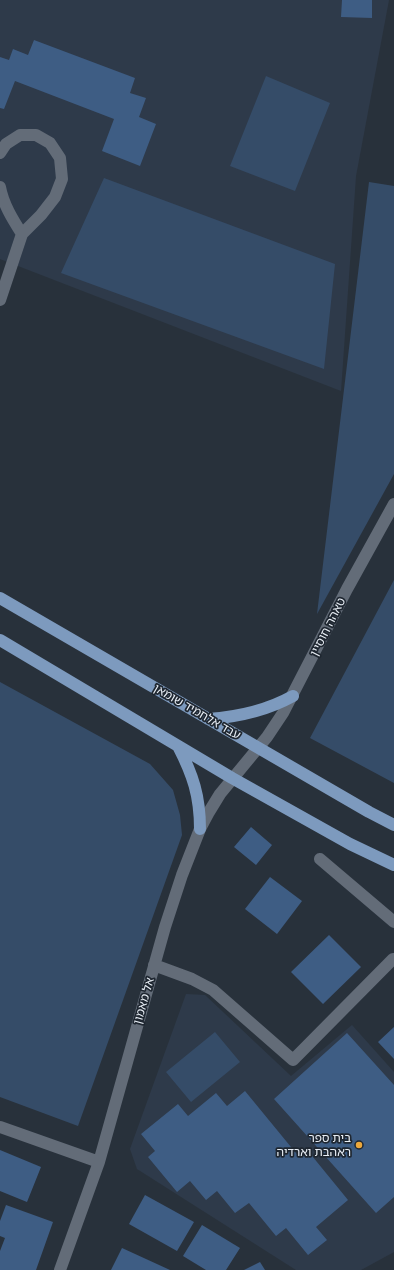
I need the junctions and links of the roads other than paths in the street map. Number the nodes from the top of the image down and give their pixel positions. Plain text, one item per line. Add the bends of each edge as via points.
1 (0, 153) edge
2 (0, 187) edge
3 (22, 234) junction
4 (0, 300) edge
5 (394, 504) edge
6 (0, 598) edge
7 (0, 640) edge
8 (293, 696) junction
9 (208, 719) junction
10 (177, 745) junction
11 (259, 748) junction
12 (232, 778) junction
13 (394, 824) edge
14 (200, 829) junction
15 (320, 859) dead end
16 (394, 865) edge
17 (394, 922) edge
18 (393, 959) dead end
19 (154, 965) junction
20 (0, 1127) edge
21 (99, 1162) junction
22 (60, 1270) edge

1 - 3 street via 6,144 20,135 36,135 50,143 60,158 62,179 55,197
2 - 3 street via 11,216
3 - 4 street
5 - 8 street, טאהה חוסיין
6 - 9 main road, עבד אלחמיד שומאן
7 - 10 main road
8 - 9 main road via 256,711
8 - 11 street, טאהה חוסיין
9 - 11 main road, עבד אלחמיד שומאן
10 - 12 main road
10 - 14 main road via 196,789
11 - 12 street, אל מאמון
11 - 13 main road, עבד אלחמיד שומאן
12 - 14 street, אל מאמון via 208,812
12 - 16 main road via 350,844
14 - 19 street, אל מאמון via 177,890
15 - 17 street
18 - 19 street via 292,1060 213,990
19 - 21 street, אל מאמון
20 - 21 street
21 - 22 street, אל מאמון

